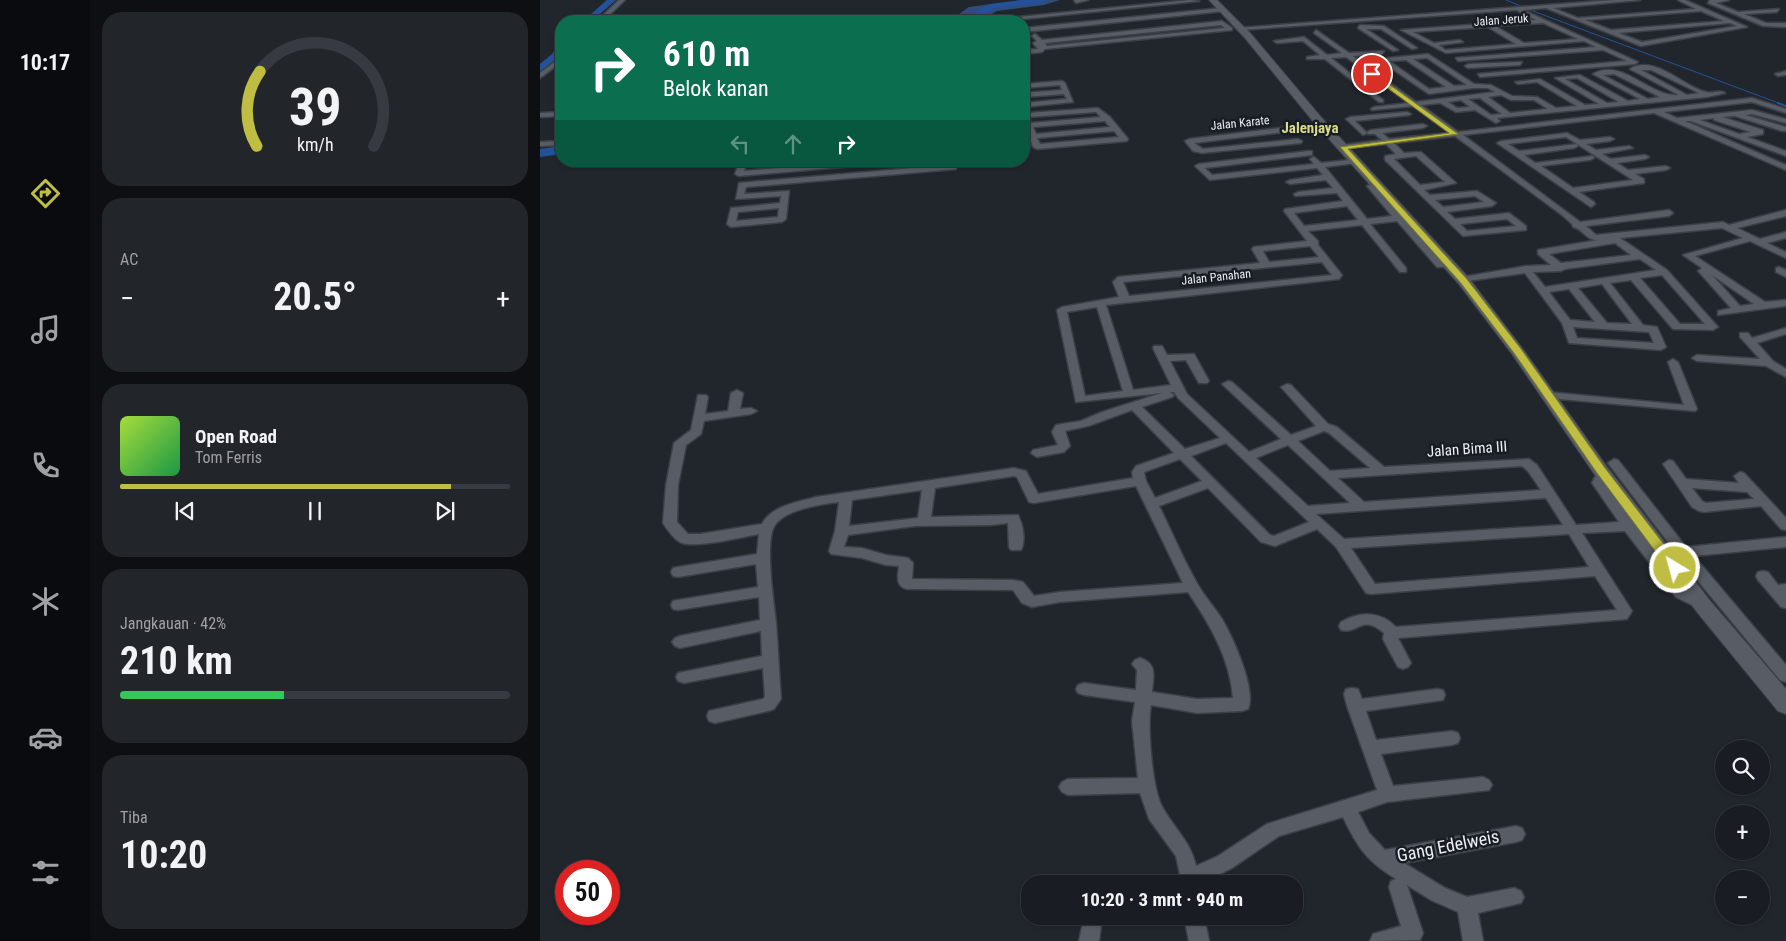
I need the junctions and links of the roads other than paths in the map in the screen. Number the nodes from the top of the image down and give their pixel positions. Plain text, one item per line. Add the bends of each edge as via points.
1 (622, 0) edge
2 (1086, 0) edge
3 (1146, 0) edge
4 (1195, 0) edge
5 (1537, 0) edge
6 (1637, 0) edge
7 (1681, 0) edge
8 (1726, 0) edge
9 (1076, 1) edge
10 (1099, 4) junction
11 (1688, 4) junction
12 (1546, 7) junction
13 (1216, 8) edge
14 (1520, 8) junction
15 (1095, 10) junction
16 (1703, 10) junction
17 (1777, 10) dead end
18 (1017, 12) dead end
19 (1109, 12) junction
20 (1562, 14) junction
21 (1737, 14) junction
22 (604, 15) edge
23 (1530, 15) junction
24 (1030, 16) edge
25 (1100, 16) junction
26 (1718, 16) junction
27 (1778, 18) dead end
28 (1385, 19) junction
29 (1464, 19) junction
30 (1576, 19) junction
31 (1752, 20) junction
32 (1116, 21) junction
33 (1545, 21) junction
34 (1731, 21) junction
35 (1030, 22) edge
36 (1180, 22) dead end
37 (1786, 24) edge
38 (1489, 25) junction
39 (1592, 25) junction
40 (1135, 26) junction
41 (1475, 26) junction
42 (1123, 27) junction
43 (1557, 27) junction
44 (1110, 28) junction
45 (1437, 28) junction
46 (1030, 29) edge
47 (1500, 31) junction
48 (1142, 32) junction
49 (1608, 32) junction
50 (1248, 33) junction
51 (1274, 33) dead end
52 (1116, 34) junction
53 (1573, 34) junction
54 (1446, 35) junction
55 (1030, 37) edge
56 (1149, 38) junction
57 (1512, 38) junction
58 (1586, 39) junction
59 (1123, 40) junction
60 (1493, 40) dead end
61 (1277, 41) dead end
62 (1456, 42) junction
63 (1465, 42) dead end
64 (1038, 43) junction
65 (1030, 44) edge
66 (1435, 44) junction
67 (1523, 45) junction
68 (1606, 48) junction
69 (1395, 50) junction
70 (1030, 51) edge
71 (1446, 51) junction
72 (1535, 53) junction
73 (1621, 54) junction
74 (1347, 55) junction
75 (1603, 56) dead end
76 (1326, 57) junction
77 (1309, 58) dead end
78 (1407, 58) junction
79 (1458, 59) junction
80 (1383, 60) junction
81 (1371, 61) dead end
82 (1333, 62) junction
83 (1531, 62) dead end
84 (1317, 64) dead end
85 (553, 66) edge
86 (1468, 66) junction
87 (1561, 68) junction
88 (1334, 70) dead end
89 (1342, 74) junction
90 (540, 76) edge
91 (1660, 83) junction
92 (1418, 84) junction
93 (1641, 85) junction
94 (1030, 86) edge
95 (1474, 86) junction
96 (1621, 87) junction
97 (1390, 88) junction
98 (1452, 88) junction
99 (1601, 89) junction
100 (1368, 90) junction
101 (1518, 90) dead end
102 (1581, 91) junction
103 (1066, 92) junction
104 (1354, 93) dead end
105 (1501, 93) junction
106 (1561, 93) junction
107 (1722, 93) dead end
108 (1030, 95) edge
109 (1481, 95) junction
110 (1708, 95) junction
111 (1531, 97) junction
112 (1687, 97) junction
113 (1462, 98) junction
114 (1513, 99) junction
115 (1668, 99) junction
116 (1440, 100) junction
117 (1381, 101) dead end
118 (1648, 101) junction
119 (1638, 102) junction
120 (1627, 103) junction
121 (1030, 104) edge
122 (1412, 105) junction
123 (1606, 105) junction
124 (1477, 108) junction
125 (1585, 108) junction
126 (1374, 109) dead end
127 (1565, 110) junction
128 (1557, 111) junction
129 (1655, 111) junction
130 (1786, 111) edge
131 (1533, 112) junction
132 (555, 114) edge
133 (1509, 114) junction
134 (1733, 114) junction
135 (540, 115) edge
136 (1030, 115) edge
137 (1711, 116) junction
138 (1376, 117) junction
139 (1490, 117) junction
140 (1107, 119) junction
141 (1690, 119) junction
142 (1313, 120) dead end
143 (1676, 120) junction
144 (1786, 121) edge
145 (1030, 126) edge
146 (1506, 128) junction
147 (1116, 129) junction
148 (1786, 129) edge
149 (1394, 130) junction
150 (1030, 132) edge
151 (1370, 132) junction
152 (1594, 132) dead end
153 (1252, 133) junction
154 (1355, 134) dead end
155 (1455, 134) junction
156 (1567, 135) junction
157 (1033, 136) junction
158 (1741, 136) junction
159 (1030, 137) edge
160 (1610, 139) dead end
161 (1298, 141) junction
162 (555, 143) edge
163 (1388, 143) junction
164 (540, 144) edge
165 (1264, 144) junction
166 (1577, 144) junction
167 (1629, 148) dead end
168 (1596, 152) junction
169 (1309, 153) junction
170 (1517, 154) junction
171 (1786, 154) edge
172 (1402, 155) junction
173 (1349, 156) junction
174 (1645, 157) dead end
175 (1590, 158) dead end
176 (1612, 161) junction
177 (1318, 164) junction
178 (1534, 166) junction
179 (742, 167) edge
180 (786, 167) edge
181 (799, 167) edge
182 (953, 167) edge
183 (1666, 168) dead end
184 (1786, 168) edge
185 (1650, 170) junction
186 (1542, 172) junction
187 (1629, 172) junction
188 (1512, 175) junction
189 (1329, 178) junction
190 (1666, 178) dead end
191 (796, 180) junction
192 (1290, 182) dead end
193 (1422, 187) junction
194 (1338, 190) junction
195 (1571, 191) junction
196 (1298, 194) dead end
197 (1429, 198) junction
198 (1348, 203) junction
199 (1591, 204) dead end
200 (784, 205) junction
201 (1441, 210) junction
202 (1669, 213) dead end
203 (1786, 213) edge
204 (1402, 217) junction
205 (1618, 219) junction
206 (1362, 222) junction
207 (1453, 222) junction
208 (1576, 224) junction
209 (1731, 227) junction
210 (1302, 229) junction
211 (1786, 235) edge
212 (1648, 239) junction
213 (1757, 240) junction
214 (1315, 244) junction
215 (1786, 255) edge
216 (1638, 256) junction
217 (1326, 259) junction
218 (1697, 263) junction
219 (1266, 265) junction
220 (1440, 265) dead end
221 (1561, 268) junction
222 (1526, 269) junction
223 (1403, 270) dead end
224 (1664, 272) junction
225 (1634, 277) junction
226 (1463, 280) junction
227 (1604, 282) junction
228 (1572, 286) junction
229 (1544, 290) junction
230 (1125, 299) junction
231 (1786, 303) edge
232 (1101, 305) junction
233 (1763, 305) junction
234 (1738, 310) junction
235 (1722, 313) dead end
236 (1567, 323) junction
237 (1604, 326) junction
238 (1641, 329) junction
239 (1786, 331) edge
240 (1697, 358) dead end
241 (1673, 362) dead end
242 (1786, 363) edge
243 (1771, 365) junction
244 (1786, 374) edge
245 (1203, 381) dead end
246 (1228, 384) dead end
247 (1287, 387) dead end
248 (1177, 390) junction
249 (737, 393) dead end
250 (1548, 396) junction
251 (702, 397) dead end
252 (1131, 400) junction
253 (752, 411) dead end
254 (733, 413) junction
255 (699, 418) junction
256 (1324, 427) junction
257 (1227, 439) junction
258 (1288, 440) junction
259 (1037, 453) dead end
260 (1183, 454) junction
261 (1246, 457) junction
262 (1669, 464) dead end
263 (1381, 471) junction
264 (1604, 474) junction
265 (1327, 475) junction
266 (1740, 476) dead end
267 (1140, 481) junction
268 (1212, 482) junction
269 (1682, 483) junction
270 (929, 485) junction
271 (1751, 488) junction
272 (1548, 494) junction
273 (846, 497) junction
274 (1763, 502) junction
275 (1151, 504) junction
276 (1361, 506) junction
277 (1304, 510) junction
278 (924, 522) junction
279 (1318, 523) junction
280 (1636, 526) junction
281 (1786, 526) edge
282 (767, 528) junction
283 (842, 531) junction
284 (1573, 531) junction
285 (1786, 542) edge
286 (1341, 544) junction
287 (1016, 547) dead end
288 (1684, 553) junction
289 (1665, 555) junction
290 (763, 558) junction
291 (1598, 571) junction
292 (678, 572) dead end
293 (1763, 576) dead end
294 (1192, 587) junction
295 (1780, 589) edge
296 (766, 591) junction
297 (1786, 603) edge
298 (678, 605) dead end
299 (1704, 607) junction
300 (769, 624) junction
301 (1346, 626) dead end
302 (1392, 633) junction
303 (680, 642) dead end
304 (770, 661) junction
305 (1403, 663) dead end
306 (1140, 664) dead end
307 (1786, 676) edge
308 (684, 677) dead end
309 (1084, 689) dead end
310 (1437, 695) dead end
311 (1144, 698) junction
312 (1786, 705) edge
313 (715, 716) dead end
314 (1452, 738) dead end
315 (1369, 748) junction
316 (1147, 785) junction
317 (1483, 785) dead end
318 (1068, 787) dead end
319 (1387, 794) junction
320 (1347, 808) junction
321 (1516, 834) dead end
322 (1381, 859) junction
323 (1190, 875) edge
324 (1202, 875) edge
325 (1398, 888) dead end
326 (1514, 898) dead end
327 (1467, 906) junction
328 (1196, 925) edge
329 (1391, 940) edge
330 (1199, 941) edge
331 (1474, 941) edge

1 - 22 street
2 - 9 street
3 - 10 street
4 - 19 street
4 - 19 street via 1203,6 1120,14
5 - 12 street via 1530,0
6 - 12 street
7 - 11 street
8 - 21 street via 1710,2
10 - 18 street
10 - 19 street
11 - 16 street
11 - 20 street
12 - 14 street
12 - 20 street
13 - 32 street
13 - 50 main road
14 - 23 street
14 - 28 street
15 - 19 street
15 - 24 street
15 - 25 street
16 - 26 street
16 - 30 street
17 - 21 street
19 - 25 street
19 - 32 street
20 - 30 street
21 - 31 street
23 - 29 street
23 - 33 street
25 - 35 street
26 - 34 street
26 - 39 street
27 - 31 street
28 - 29 street via 1394,24
28 - 50 street
29 - 41 street
30 - 39 street
31 - 37 street via 1767,26
32 - 42 street
32 - 46 street
33 - 38 street
33 - 43 street
34 - 49 street
34 - 49 street via 1744,28 1643,44
36 - 40 street
38 - 41 street
38 - 47 street
39 - 49 street
40 - 42 street
40 - 48 street
41 - 45 street
42 - 44 street
43 - 47 street, Jalan Jeruk
43 - 53 street
44 - 52 street
44 - 64 street via 1035,36
45 - 54 street
45 - 66 street via 1403,29 1420,40
47 - 54 street, Jalan Jeruk
47 - 57 street
48 - 52 street
48 - 56 street
48 - 56 street via 1222,24 1230,29
50 - 173 main road
51 - 74 street via 1319,31
52 - 59 street
52 - 64 street
53 - 57 street
53 - 58 street
54 - 62 street
55 - 64 street
56 - 59 street
57 - 60 street
57 - 67 street
58 - 67 street
58 - 68 street
59 - 64 street via 1046,48
61 - 76 street via 1304,39
62 - 63 street
62 - 66 street
64 - 65 street
64 - 70 street via 1042,50
66 - 71 street
67 - 71 street
68 - 72 street
68 - 73 street
69 - 69 street via 1356,28 1382,27 1414,48
69 - 74 street
71 - 79 street
72 - 79 street
72 - 87 street
73 - 75 street
73 - 87 street via 1636,62
74 - 76 street
74 - 97 street
76 - 77 street
76 - 82 street
78 - 80 street
78 - 95 street via 1429,57
78 - 98 street
79 - 86 street
80 - 81 street
80 - 92 street
82 - 84 street
82 - 89 street
83 - 86 street
85 - 90 street
86 - 87 street via 1483,76
88 - 89 street
89 - 100 street via 1351,76
91 - 93 street
91 - 110 street via 1633,69 1652,68
91 - 112 street
92 - 97 street
92 - 98 street via 1430,92
93 - 96 street via 1615,72 1596,74
93 - 115 street
94 - 103 street via 1062,83
95 - 98 street
95 - 105 street via 1489,86
96 - 99 street
96 - 118 street
97 - 100 street
97 - 122 street
99 - 102 street via 1578,76 1558,78
99 - 120 street
100 - 104 street
100 - 117 street
101 - 111 street
102 - 106 street
102 - 123 street
103 - 108 street
103 - 121 street via 1071,101
105 - 109 street
105 - 114 street
106 - 125 street
106 - 127 street via 1538,80 1518,82
107 - 110 street
109 - 113 street
109 - 133 street
110 - 112 street
111 - 114 street
111 - 128 street
112 - 115 street
113 - 116 street
113 - 124 street
114 - 131 street
115 - 118 street
116 - 122 street
116 - 124 street via 1456,110
118 - 119 street
119 - 120 street
119 - 129 street
120 - 123 street
122 - 126 street
122 - 155 street
123 - 125 street
124 - 139 street
125 - 127 street
127 - 128 street
128 - 131 street
129 - 130 street via 1752,100
129 - 143 street
129 - 146 street
131 - 133 street
132 - 135 street
133 - 139 street
134 - 137 street
134 - 144 street via 1756,112
134 - 148 street
136 - 140 street via 1098,110
137 - 141 street
137 - 158 street via 1760,132
138 - 149 street
138 - 149 street via 1403,115 1419,127
138 - 151 street via 1356,119
139 - 146 street
140 - 145 street
140 - 147 street
141 - 143 street
141 - 158 street
142 - 173 street
143 - 184 street
146 - 155 street
147 - 157 street
147 - 157 street via 1124,139 1037,147
149 - 151 street
150 - 157 street
151 - 154 street
151 - 163 street
152 - 156 street
153 - 161 street, Jalan Karate via 1287,125
153 - 165 street
153 - 165 street, Jalan Karate via 1190,142 1199,150
155 - 163 street
155 - 188 street
156 - 166 street
156 - 170 street via 1502,142
157 - 159 street
158 - 171 street
160 - 166 street
161 - 165 street
161 - 169 street
162 - 164 street
163 - 172 street
163 - 173 street
166 - 168 street
166 - 170 street
167 - 168 street
168 - 176 street
169 - 177 street
169 - 177 street via 1199,166 1210,178
170 - 178 street
172 - 193 street via 1388,159
172 - 193 street via 1418,154 1452,183
173 - 177 street
173 - 204 main road
174 - 176 street
175 - 178 street
176 - 187 street
177 - 189 street
178 - 186 street
179 - 180 street via 740,174
181 - 191 street
182 - 191 street
183 - 185 street
185 - 187 street
185 - 190 street
186 - 188 street
186 - 195 street
187 - 195 street via 1640,182
188 - 208 street
189 - 192 street
189 - 194 street
191 - 200 street via 742,185 739,197 786,193
193 - 197 street
194 - 196 street
194 - 198 street
195 - 199 street
197 - 201 street
197 - 201 street via 1477,193 1492,203
198 - 206 street
198 - 210 street via 1288,211
200 - 200 street via 782,219 731,224 734,210
201 - 207 street
202 - 205 street
203 - 209 street
204 - 206 street
204 - 220 street
204 - 226 main road
205 - 208 street
205 - 212 street
206 - 210 street
206 - 223 street
207 - 207 street via 1469,234 1523,228 1508,216
208 - 212 street via 1597,239
209 - 212 street via 1719,224
209 - 213 street
210 - 214 street
211 - 213 street
213 - 215 street
213 - 218 street via 1688,254
214 - 217 street
214 - 219 street via 1258,249
216 - 221 street
216 - 221 street via 1617,240 1541,252
216 - 224 street via 1653,262
217 - 219 street
217 - 230 street, Jalan Panahan via 1337,275 1334,277
218 - 233 street
218 - 234 street
219 - 230 street via 1121,279 1118,282
221 - 222 street
222 - 226 street
222 - 229 street
224 - 225 street
224 - 225 street via 1713,327 1677,327
225 - 227 street
226 - 250 main road
227 - 228 street
227 - 238 street
228 - 229 street
228 - 237 street
229 - 236 street
230 - 232 street, Jalan Panahan
231 - 233 street
232 - 252 street
232 - 252 street, Jalan Panahan via 1062,311 1080,400
233 - 234 street
234 - 235 street
236 - 237 street
236 - 238 street via 1573,341 1661,347 1653,330
237 - 238 street
239 - 243 street via 1747,339
240 - 243 street
241 - 250 street via 1691,409
242 - 243 street
243 - 244 street
245 - 248 street via 1190,356 1160,354
246 - 258 street
247 - 256 street
248 - 252 street
248 - 257 street
249 - 254 street
250 - 264 main road
251 - 255 street
252 - 259 street via 1084,424 1060,428 1058,432 1064,446
252 - 260 street
253 - 254 street
254 - 255 street
255 - 282 street via 696,434 680,442 672,485 670,523 684,539
256 - 258 street
256 - 263 street via 1333,430
257 - 260 street
257 - 261 street
258 - 261 street
258 - 265 street
260 - 267 street via 1140,469
260 - 268 street
261 - 277 street
262 - 269 street
263 - 265 street, Jalan Bima III
263 - 272 street, Jalan Bima III via 1520,462 1533,468
264 - 280 main road
264 - 288 street via 1618,468
265 - 276 street
266 - 271 street
267 - 270 street via 1037,499 1033,498 1022,474 1017,472
267 - 275 street
268 - 275 street
268 - 279 street via 1270,540
269 - 271 street
269 - 274 street via 1697,504 1704,508
270 - 273 street
270 - 278 street
271 - 274 street
272 - 276 street
272 - 284 street, Jalan Bima III
273 - 282 street via 798,506 771,520
273 - 283 street
274 - 281 street
275 - 294 street
276 - 277 street
277 - 279 street
278 - 283 street
278 - 287 street via 991,522 1013,518
279 - 286 street
280 - 284 street
280 - 289 main road
280 - 299 street via 1681,593
282 - 290 street
283 - 294 street via 837,553 862,553 904,561 907,584 1013,584 1032,602
284 - 286 street
284 - 291 street, Jalan Bima III
285 - 288 street
286 - 291 street via 1370,588 1376,590
288 - 289 street
288 - 307 street
289 - 299 main road
290 - 292 street
290 - 296 street
291 - 302 street, Jalan Bima III via 1625,614
293 - 295 street
294 - 311 street via 1217,624 1234,662 1242,704 1197,706
295 - 297 street
296 - 298 street
296 - 300 street
299 - 312 main road
300 - 303 street
300 - 304 street
301 - 302 street via 1363,619 1376,619
302 - 305 street via 1391,639
304 - 308 street
304 - 313 street via 772,702
306 - 311 street via 1145,667
309 - 311 street
310 - 315 street via 1353,700
311 - 316 street via 1140,721
314 - 315 street
315 - 319 street
316 - 318 street
316 - 323 street via 1155,813 1184,853
317 - 319 street
319 - 320 street
320 - 322 street via 1363,839
320 - 324 street via 1273,830
321 - 322 street, Gang Edelweis
322 - 327 street via 1438,894
325 - 329 street via 1413,933
326 - 327 street
327 - 331 street
328 - 330 street

